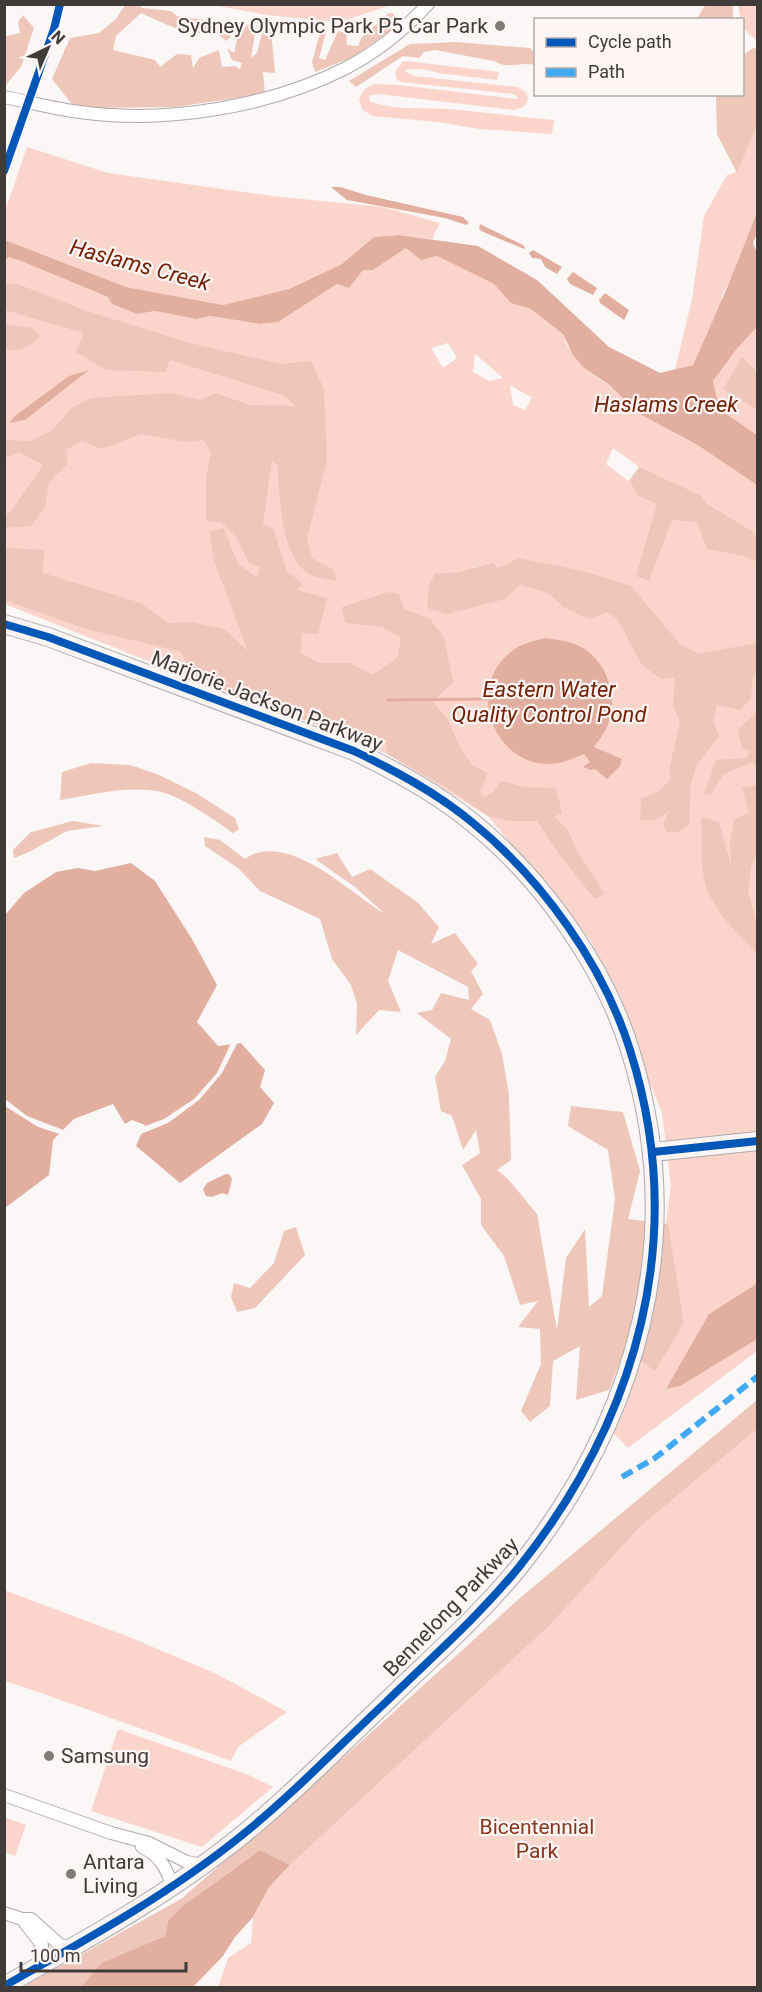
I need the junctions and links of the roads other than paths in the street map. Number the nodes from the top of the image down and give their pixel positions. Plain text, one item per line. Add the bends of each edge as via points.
1 (428, 4) edge
2 (4, 97) edge
3 (4, 619) edge
4 (4, 624) edge
5 (48, 637) junction
6 (758, 1141) edge
7 (653, 1152) junction
8 (4, 1795) edge
9 (131, 1839) junction
10 (202, 1865) junction
11 (172, 1886) junction
12 (4, 1913) edge
13 (22, 1919) junction
14 (70, 1949) junction
15 (45, 1963) junction
16 (4, 1986) edge

1 - 2 street via 398,34 346,68 297,89 217,109 101,114
3 - 5 street, Marjorie Jackson Parkway
4 - 5 street, Marjorie Jackson Parkway
5 - 7 street, Marjorie Jackson Parkway via 354,751 429,790 474,823 545,896 578,941 601,983 631,1051
6 - 7 street
7 - 10 street, Bennelong Parkway via 654,1254 639,1336 612,1412 571,1493 519,1566 459,1631 296,1789
8 - 9 street
9 - 10 street
9 - 11 street via 158,1857
10 - 11 street, Bennelong Parkway
11 - 14 street, Bennelong Parkway
12 - 13 street
13 - 14 street via 31,1919
13 - 15 street via 42,1945
14 - 15 street, Bennelong Parkway
15 - 16 street, Bennelong Parkway

